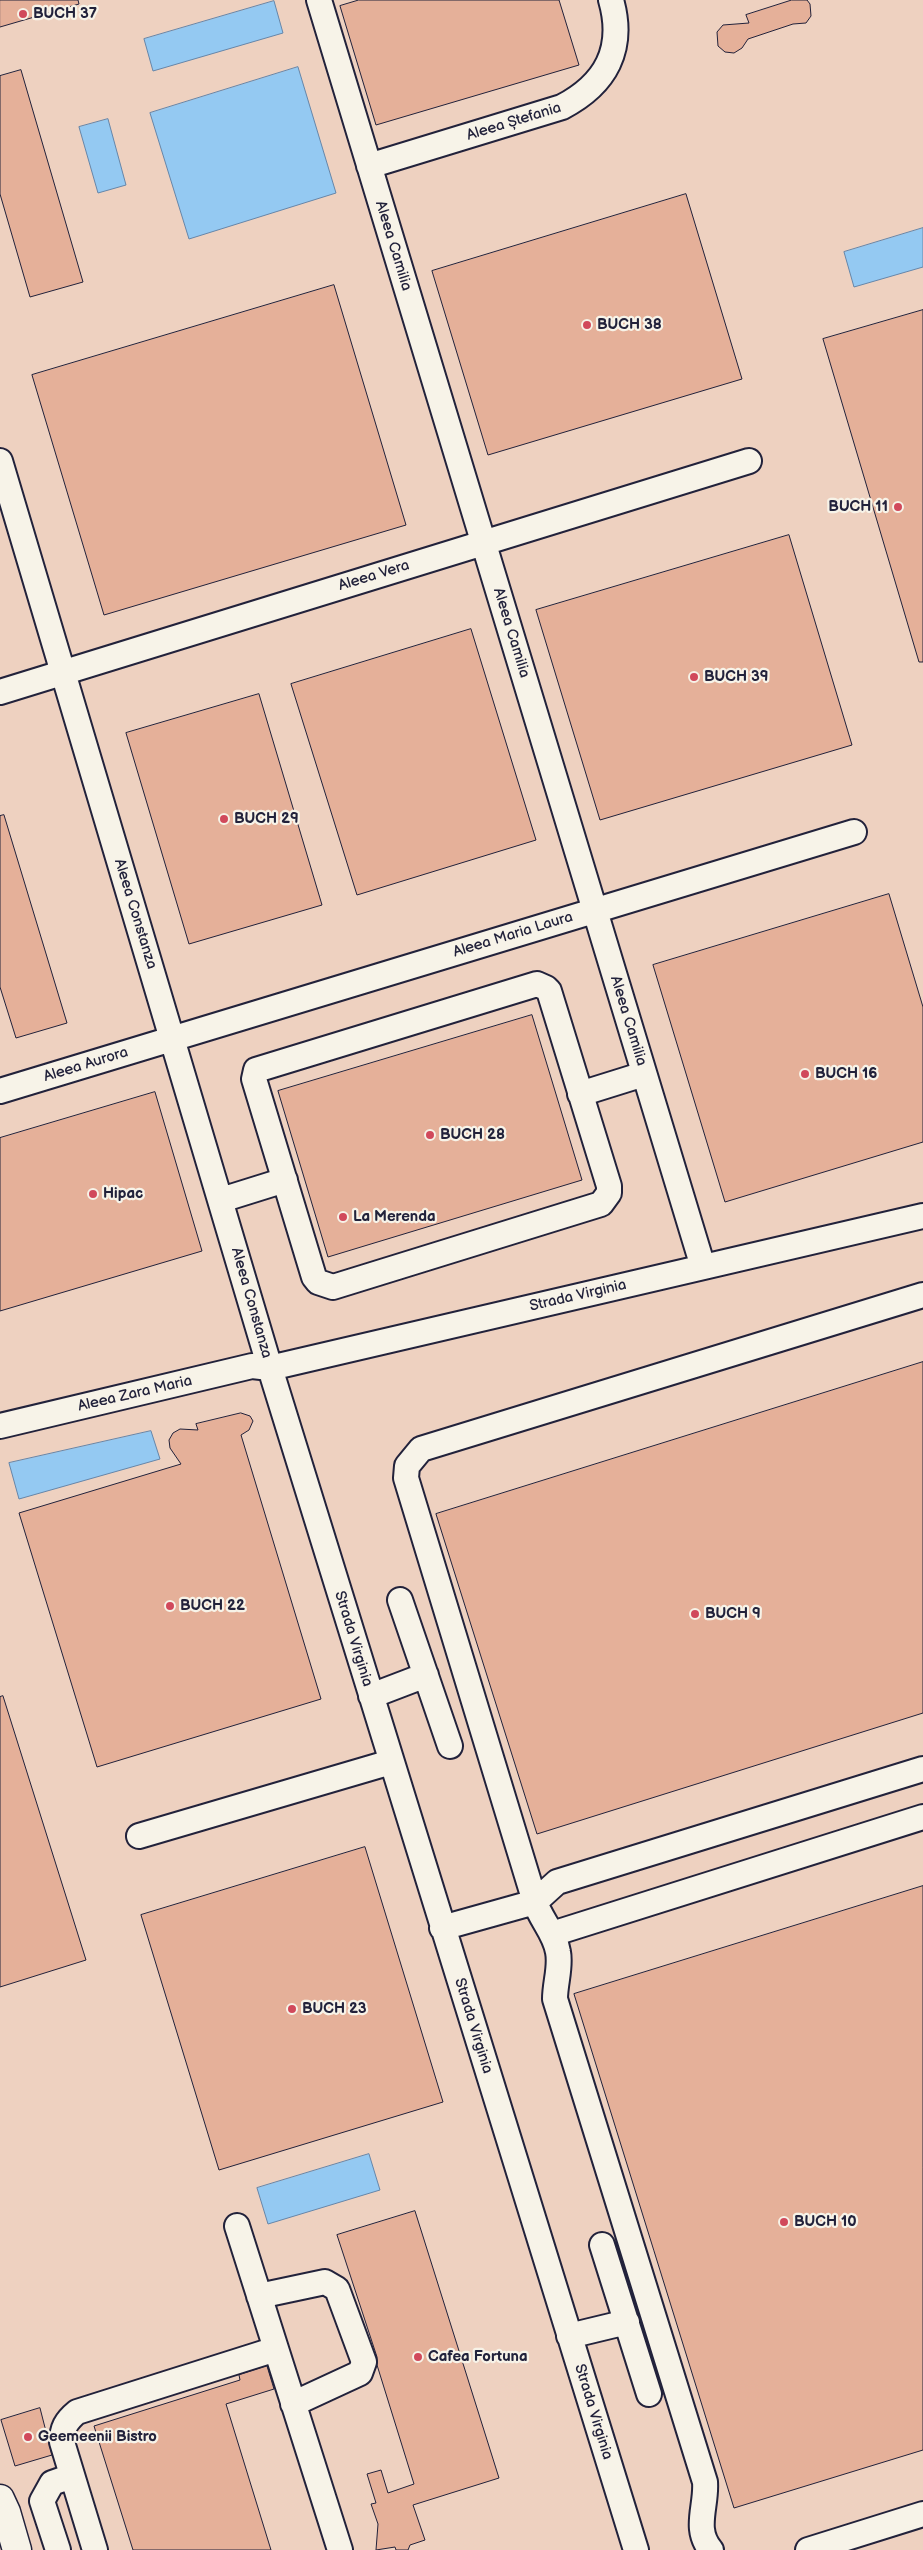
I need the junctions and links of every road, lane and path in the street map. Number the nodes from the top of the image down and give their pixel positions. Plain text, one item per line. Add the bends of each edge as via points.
1 (319, 0) edge
2 (611, 0) edge
3 (369, 166) junction
4 (0, 461) edge
5 (749, 461) dead end
6 (483, 542) junction
7 (63, 672) junction
8 (0, 692) edge
9 (854, 832) dead end
10 (595, 911) junction
11 (172, 1039) junction
12 (644, 1074) junction
13 (0, 1092) edge
14 (580, 1094) junction
15 (285, 1180) junction
16 (221, 1200) junction
17 (923, 1216) edge
18 (703, 1267) junction
19 (923, 1294) edge
20 (270, 1368) junction
21 (0, 1426) edge
22 (400, 1600) dead end
23 (426, 1675) junction
24 (371, 1696) junction
25 (450, 1746) dead end
26 (391, 1762) junction
27 (923, 1769) edge
28 (923, 1817) edge
29 (139, 1836) dead end
30 (535, 1902) junction
31 (442, 1928) junction
32 (552, 1934) junction
33 (237, 2226) dead end
34 (602, 2245) dead end
35 (259, 2296) junction
36 (627, 2322) junction
37 (569, 2336) junction
38 (276, 2349) junction
39 (649, 2394) dead end
40 (293, 2404) junction
41 (72, 2476) junction
42 (0, 2499) edge
43 (923, 2514) edge
44 (17, 2550) edge
45 (58, 2550) edge
46 (95, 2550) edge
47 (340, 2550) edge
48 (636, 2550) edge
49 (711, 2550) edge
50 (808, 2550) edge

1 - 3 street, Aleea Camilia
2 - 3 street, Aleea Ștefania via 615,16 613,52 599,80 575,101 562,108
3 - 6 street, Aleea Camilia
4 - 7 street, Aleea Constanza
5 - 6 street, Aleea Vera
6 - 7 street, Aleea Vera
6 - 10 street, Aleea Camilia
7 - 8 street, Aleea Vera
7 - 11 street, Aleea Constanza
9 - 10 street, Aleea Maria Laura
10 - 11 street, Aleea Maria Laura
10 - 12 street, Aleea Camilia
11 - 13 street, Aleea Aurora
11 - 16 street, Aleea Constanza
12 - 14 street
12 - 18 street, Aleea Camilia
14 - 15 street via 609,1186 601,1204 333,1287 325,1286 314,1277
14 - 15 street via 549,991 537,984 256,1070 254,1079
15 - 16 street
16 - 20 street, Aleea Constanza
17 - 18 street, Strada Virginia
18 - 20 street, Strada Virginia
19 - 30 street via 421,1449 413,1456 407,1466 406,1478
20 - 21 street, Aleea Zara Maria via 252,1366
20 - 24 street, Strada Virginia
22 - 23 street
23 - 24 street
23 - 25 street
24 - 26 street, Strada Virginia
26 - 29 street
26 - 31 street, Strada Virginia
27 - 30 street via 556,1882
28 - 32 street
30 - 31 street
30 - 32 street via 540,1917
31 - 37 street, Strada Virginia
32 - 49 street via 559,1962 555,1998 706,2482 700,2518
33 - 35 street
34 - 36 street
35 - 38 street
35 - 40 street via 325,2282 332,2284 337,2289 364,2362 360,2373
36 - 37 street
36 - 39 street
37 - 48 street, Strada Virginia
38 - 40 street
38 - 41 street via 77,2412 67,2420 62,2431
40 - 47 street
41 - 45 street via 52,2483 42,2501
41 - 46 street
42 - 44 main road
43 - 50 street

